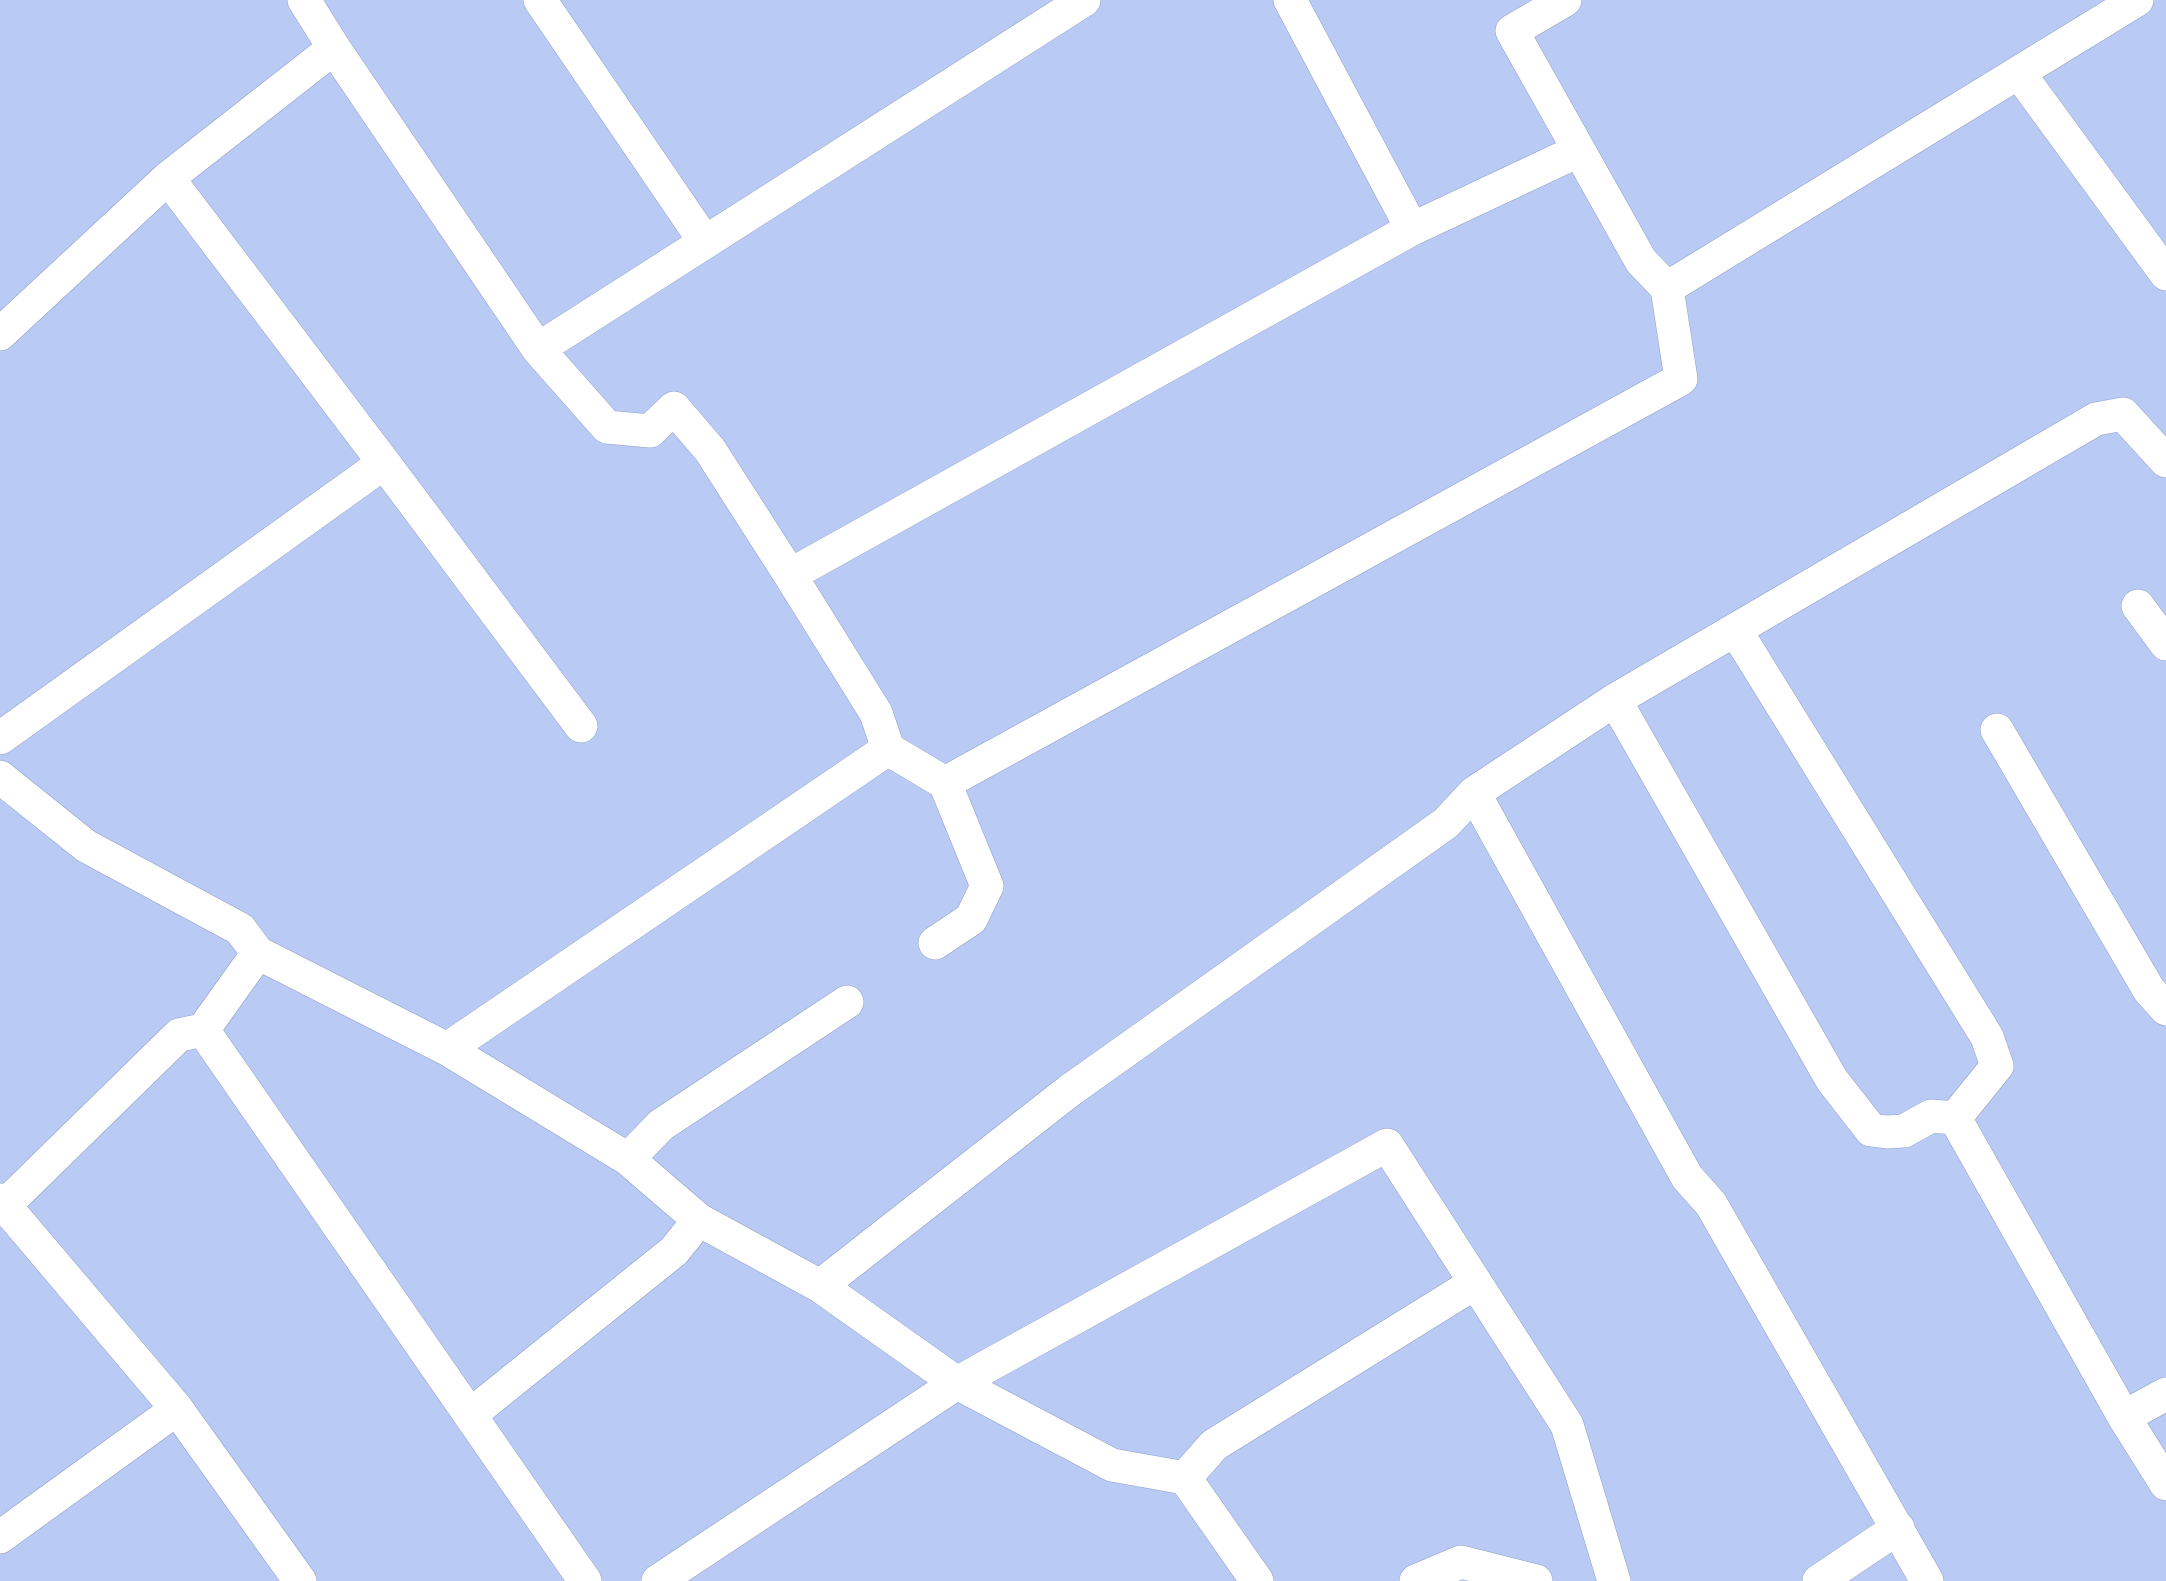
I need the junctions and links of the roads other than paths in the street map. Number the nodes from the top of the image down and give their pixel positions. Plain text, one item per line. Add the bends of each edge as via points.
1 (304, 0) edge
2 (540, 0) edge
3 (1290, 0) edge
4 (1565, 0) edge
5 (2138, 0) edge
6 (1065, 5) edge
7 (334, 48) junction
8 (2019, 73) junction
9 (1578, 151) junction
10 (168, 178) junction
11 (1412, 229) junction
12 (705, 242) junction
13 (2166, 274) edge
14 (1668, 288) junction
15 (0, 334) edge
16 (538, 348) junction
17 (2166, 461) edge
18 (384, 463) junction
19 (790, 575) junction
20 (2138, 606) dead end
21 (1736, 631) junction
22 (2166, 644) edge
23 (1615, 700) junction
24 (581, 726) dead end
25 (1997, 730) dead end
26 (0, 738) edge
27 (888, 749) junction
28 (0, 777) edge
29 (945, 783) junction
30 (1474, 793) junction
31 (935, 943) dead end
32 (258, 953) junction
33 (847, 1002) dead end
34 (2166, 1009) edge
35 (203, 1030) junction
36 (447, 1049) junction
37 (1955, 1118) junction
38 (628, 1160) junction
39 (2, 1205) edge
40 (699, 1220) junction
41 (1475, 1283) junction
42 (820, 1286) junction
43 (957, 1383) junction
44 (2166, 1394) edge
45 (177, 1408) junction
46 (470, 1415) junction
47 (2124, 1417) junction
48 (1185, 1478) junction
49 (2166, 1484) edge
50 (1898, 1528) junction
51 (0, 1537) edge
52 (300, 1581) edge
53 (585, 1581) edge
54 (658, 1581) edge
55 (1257, 1581) edge
56 (1416, 1581) edge
57 (1536, 1581) edge
58 (1614, 1581) edge
59 (1819, 1581) edge
60 (1927, 1581) edge

1 - 7 street
2 - 12 street
3 - 11 street
4 - 9 street via 1512,31
5 - 8 street
6 - 12 street
7 - 10 street
7 - 16 street
8 - 13 street
8 - 14 street
9 - 11 street
9 - 14 street via 1641,261
10 - 15 street
10 - 18 street
11 - 19 street
12 - 16 street
14 - 29 street via 1681,379
16 - 19 street via 607,427 650,431 674,408 710,450
17 - 21 street via 2123,414 2096,419
18 - 24 street
18 - 26 street
19 - 27 street via 876,713
20 - 22 street
21 - 23 street
21 - 37 street via 1987,1037 1997,1066
23 - 30 street
23 - 37 street via 1832,1080 1871,1130 1904,1131 1931,1116
25 - 34 street via 2149,990
27 - 29 street
27 - 36 street
28 - 32 street via 86,846 240,928
29 - 31 street via 987,886 971,920
30 - 42 street via 1446,823 1069,1091
30 - 50 street via 1687,1178 1711,1204
32 - 35 street
32 - 36 street
33 - 38 street via 661,1125
35 - 39 street via 179,1035
35 - 46 street
36 - 38 street
37 - 47 street
38 - 40 street
39 - 45 street
40 - 42 street
40 - 46 street via 674,1251
41 - 43 street via 1387,1145
41 - 48 street via 1214,1445
41 - 58 street via 1567,1425
42 - 43 street
43 - 48 street via 1112,1466
43 - 54 street
44 - 47 street
45 - 51 street
45 - 52 street
46 - 53 street
47 - 49 street
48 - 55 street
50 - 59 street
50 - 60 street
56 - 57 street via 1461,1563

